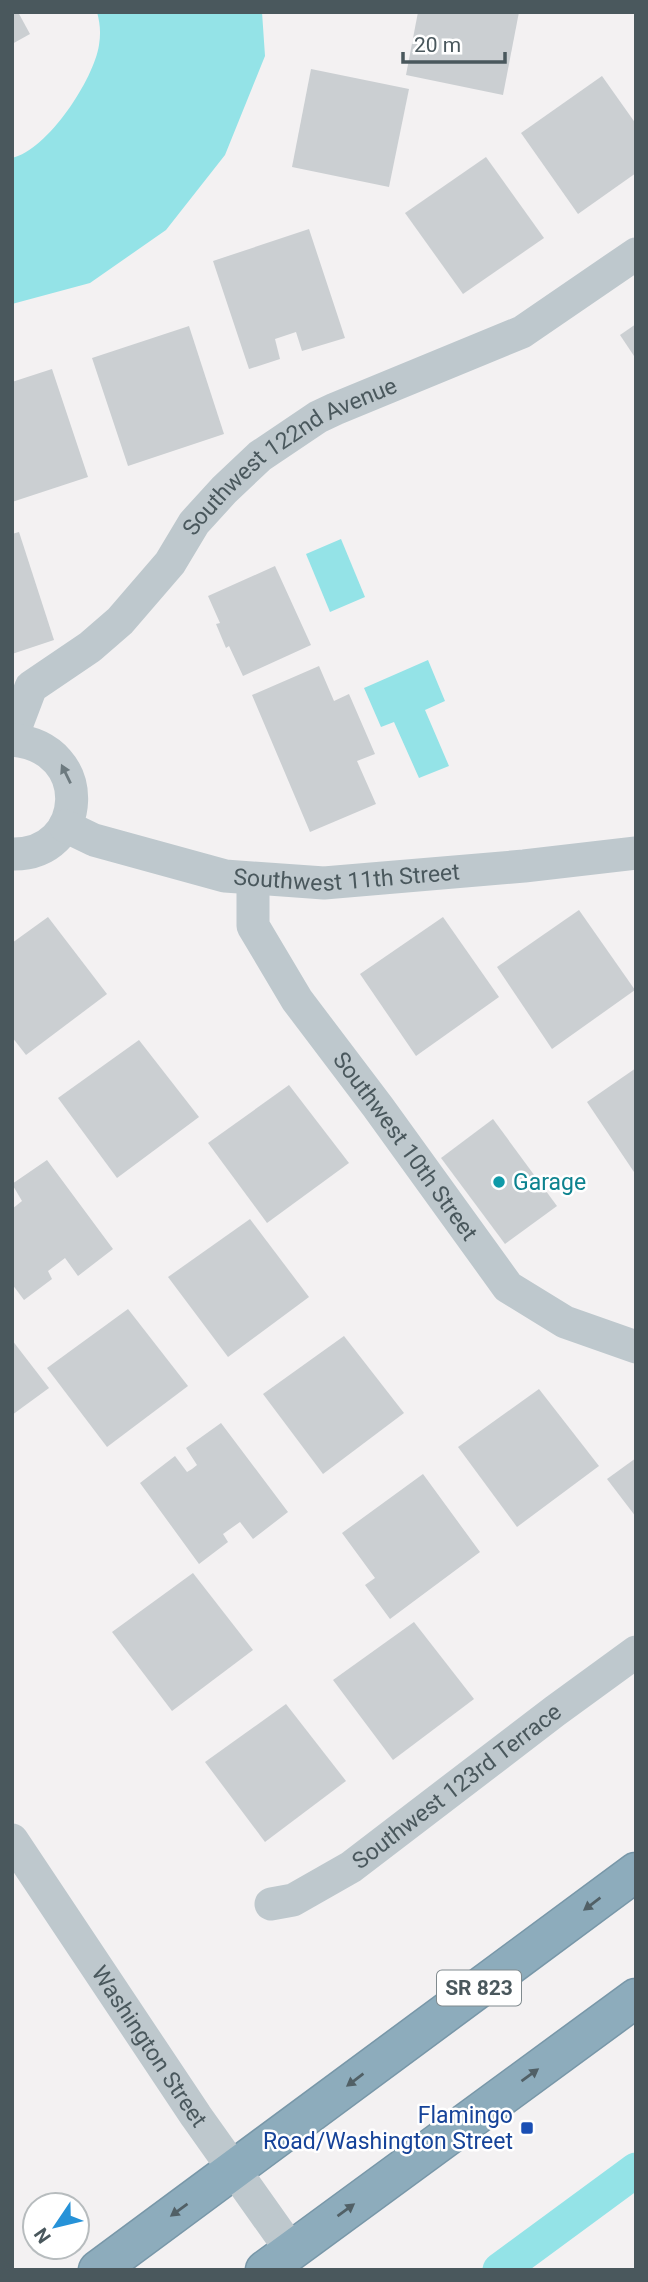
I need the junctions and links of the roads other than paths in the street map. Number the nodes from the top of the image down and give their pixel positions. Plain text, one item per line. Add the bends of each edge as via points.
1 (636, 254) edge
2 (12, 739) edge
3 (65, 826) junction
4 (636, 853) edge
5 (12, 855) edge
6 (253, 878) junction
7 (636, 1347) edge
8 (636, 1652) edge
9 (12, 1840) edge
10 (636, 1872) edge
11 (271, 1904) dead end
12 (636, 1998) edge
13 (234, 2170) junction
14 (278, 2260) edge
15 (98, 2270) edge

1 - 2 street, Southwest 122nd Avenue via 522,332 318,417 260,456 194,523 170,563 120,621 31,687
3 -> 2 street via 72,799 65,771 43,747
3 - 5 street via 35,852
3 - 6 street, Southwest 11th Street via 125,849 225,876
4 - 6 street, Southwest 11th Street via 324,883
6 - 7 street, Southwest 10th Street via 253,926 297,1000 508,1287 565,1322
8 - 11 street, Southwest 123rd Terrace via 351,1867 293,1900
9 - 13 street, Washington Street
10 -> 13 highway, SR 823
14 -> 12 highway
13 - 14 street, Washington Street
13 -> 15 highway, SR 823

